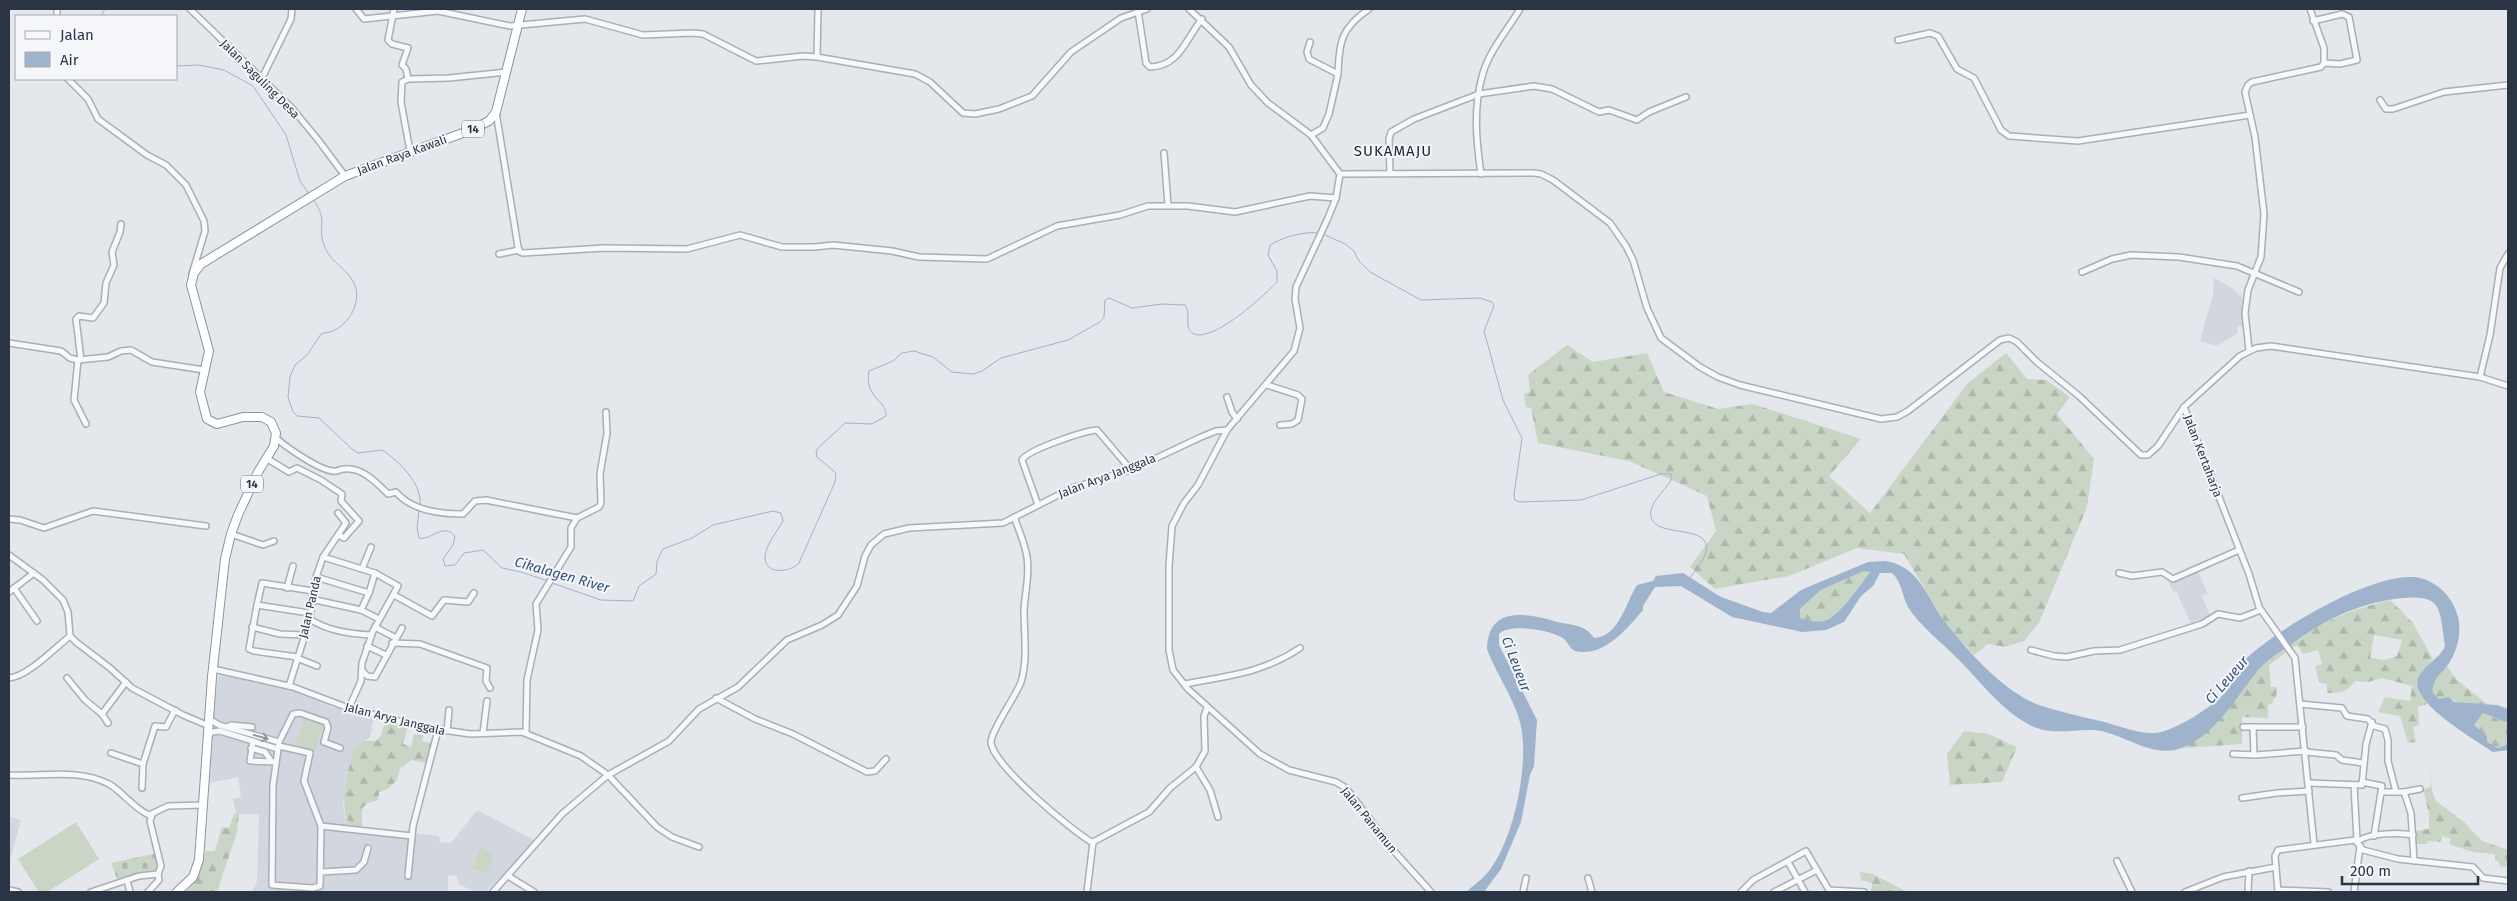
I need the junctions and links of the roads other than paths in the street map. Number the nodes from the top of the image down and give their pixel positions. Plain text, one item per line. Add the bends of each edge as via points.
1 (190, 9) edge
2 (292, 9) edge
3 (356, 9) edge
4 (394, 9) edge
5 (522, 9) edge
6 (818, 9) edge
7 (1147, 9) edge
8 (1189, 9) edge
9 (1369, 9) edge
10 (1520, 9) edge
11 (2310, 9) edge
12 (1138, 11) junction
13 (391, 17) junction
14 (1202, 19) junction
15 (2313, 21) junction
16 (518, 26) junction
17 (1898, 40) dead end
18 (1310, 42) dead end
19 (818, 57) junction
20 (2324, 63) junction
21 (507, 72) junction
22 (1338, 74) junction
23 (262, 78) junction
24 (408, 79) junction
25 (69, 80) edge
26 (2508, 85) edge
27 (1479, 94) junction
28 (1686, 97) dead end
29 (2380, 100) dead end
30 (496, 112) junction
31 (2250, 116) junction
32 (1311, 135) junction
33 (410, 151) junction
34 (1164, 153) dead end
35 (1340, 174) junction
36 (1390, 174) junction
37 (1481, 174) junction
38 (344, 176) junction
39 (1336, 198) junction
40 (1168, 205) junction
41 (121, 224) dead end
42 (518, 250) junction
43 (500, 254) dead end
44 (2508, 254) edge
45 (2082, 272) dead end
46 (2254, 273) junction
47 (191, 285) junction
48 (2299, 292) dead end
49 (9, 343) edge
50 (2249, 350) junction
51 (80, 360) junction
52 (204, 370) junction
53 (2480, 377) junction
54 (1267, 385) junction
55 (2508, 386) edge
56 (1227, 397) dead end
57 (2184, 407) junction
58 (606, 412) dead end
59 (1237, 419) junction
60 (86, 424) dead end
61 (1280, 424) dead end
62 (1227, 430) junction
63 (276, 438) junction
64 (266, 458) junction
65 (1131, 470) junction
66 (1038, 505) junction
67 (338, 513) dead end
68 (1014, 517) junction
69 (577, 518) junction
70 (9, 519) edge
71 (206, 526) dead end
72 (230, 534) junction
73 (338, 535) junction
74 (274, 541) dead end
75 (371, 547) dead end
76 (2239, 550) junction
77 (9, 555) edge
78 (323, 557) junction
79 (293, 566) dead end
80 (362, 569) junction
81 (34, 573) junction
82 (2119, 573) dead end
83 (375, 574) junction
84 (316, 578) junction
85 (14, 588) junction
86 (287, 588) junction
87 (312, 591) junction
88 (9, 592) edge
89 (369, 593) junction
90 (474, 593) dead end
91 (394, 595) junction
92 (311, 599) junction
93 (257, 605) junction
94 (361, 610) junction
95 (2261, 610) junction
96 (309, 616) junction
97 (380, 619) junction
98 (37, 621) dead end
99 (252, 627) junction
100 (375, 627) junction
101 (402, 628) dead end
102 (304, 635) junction
103 (70, 636) junction
104 (371, 636) junction
105 (394, 640) junction
106 (367, 646) junction
107 (1300, 648) dead end
108 (2031, 650) dead end
109 (386, 655) junction
110 (297, 658) junction
111 (318, 666) dead end
112 (213, 669) junction
113 (362, 669) junction
114 (9, 678) edge
115 (67, 678) dead end
116 (126, 682) junction
117 (1184, 684) junction
118 (289, 686) junction
119 (490, 688) dead end
120 (716, 698) junction
121 (487, 701) dead end
122 (2300, 704) junction
123 (349, 708) junction
124 (1207, 708) junction
125 (175, 710) junction
126 (449, 710) dead end
127 (102, 714) junction
128 (209, 722) junction
129 (2372, 722) junction
130 (108, 723) dead end
131 (226, 727) junction
132 (252, 727) dead end
133 (2243, 727) dead end
134 (2253, 727) junction
135 (2303, 727) junction
136 (438, 730) junction
137 (447, 731) junction
138 (483, 733) junction
139 (526, 733) junction
140 (208, 736) junction
141 (253, 741) junction
142 (279, 746) junction
143 (251, 748) junction
144 (340, 748) dead end
145 (2306, 751) junction
146 (111, 753) dead end
147 (2233, 754) dead end
148 (2254, 755) junction
149 (886, 759) dead end
150 (273, 762) junction
151 (2363, 763) junction
152 (143, 764) junction
153 (1196, 767) junction
154 (9, 775) edge
155 (608, 775) junction
156 (2362, 782) junction
157 (2309, 784) junction
158 (2354, 785) junction
159 (142, 788) dead end
160 (2420, 789) dead end
161 (2309, 791) junction
162 (2382, 792) junction
163 (2396, 792) junction
164 (2404, 792) junction
165 (2242, 798) dead end
166 (203, 805) junction
167 (152, 815) junction
168 (1218, 816) dead end
169 (321, 826) junction
170 (2412, 835) junction
171 (412, 836) junction
172 (2374, 836) junction
173 (2358, 842) junction
174 (1093, 844) junction
175 (2314, 844) junction
176 (699, 847) dead end
177 (368, 848) dead end
178 (2117, 861) dead end
179 (2414, 861) junction
180 (1788, 862) junction
181 (2276, 866) junction
182 (1817, 870) junction
183 (2249, 871) junction
184 (321, 872) junction
185 (158, 874) junction
186 (408, 876) dead end
187 (508, 876) junction
188 (1526, 878) dead end
189 (1588, 878) dead end
190 (127, 880) junction
191 (1798, 880) junction
192 (2508, 881) edge
193 (9, 890) edge
194 (1828, 890) edge
195 (1778, 891) edge
196 (2278, 891) edge
197 (18, 892) edge
198 (91, 892) edge
199 (130, 892) edge
200 (148, 892) edge
201 (177, 892) edge
202 (493, 892) edge
203 (534, 892) edge
204 (1087, 892) edge
205 (1431, 892) edge
206 (1523, 892) edge
207 (1592, 892) edge
208 (1741, 892) edge
209 (1805, 892) edge
210 (1864, 892) edge
211 (2132, 892) edge
212 (2185, 892) edge
213 (2248, 892) edge
214 (2328, 892) edge
215 (2354, 892) edge

1 - 23 street, Jalan Saguling Desa
2 - 23 street via 291,19
3 - 13 street via 364,19
4 - 13 street
5 - 16 highway, 14
6 - 19 street
7 - 12 street
8 - 14 street
9 - 22 street via 1354,20 1341,38
10 - 27 street via 1487,65
11 - 15 street
12 - 14 street via 1146,63 1150,66 1168,63 1179,56 1185,41
12 - 19 street via 1098,32 1071,52 1032,96 975,114 963,113 930,82 915,74
13 - 16 street via 438,11
13 - 24 street via 388,40 408,48 402,65
14 - 32 street via 1229,47 1251,86
15 - 20 street via 2324,48
15 - 20 street via 2342,14 2349,17 2357,60
16 - 19 street via 594,20 643,36 703,34 756,61
16 - 21 highway, 14
17 - 31 street via 1930,34 1938,36 1957,68 1974,78 2001,130 2009,136 2078,140
18 - 22 street via 1308,57
20 - 31 street via 2321,67 2248,85 2245,92
21 - 24 street
21 - 30 highway, 14
22 - 32 street via 1323,128
23 - 38 street, Jalan Saguling Desa via 320,141
24 - 33 street via 402,83 401,92
25 - 47 street via 88,99 98,119 166,165 182,179 191,193 205,231 192,270
26 - 29 street via 2444,92 2394,109 2386,108
27 - 28 street via 1546,87 1599,112 1609,110 1637,120
27 - 36 street via 1414,119 1391,132
27 - 37 street via 1475,132
30 - 33 highway, Jalan Raya Kawali / 14 via 482,126
30 - 42 street
31 - 46 street via 2256,137 2264,214 2261,257
32 - 35 street
33 - 38 highway, Jalan Raya Kawali / 14
34 - 40 street
35 - 36 street
35 - 39 street, Jalan Panamun
36 - 37 street
37 - 57 street via 1541,174 1596,211 1610,223 1626,246 1661,338 1700,367 1740,385 1860,415 1892,419 1908,411 2000,340 2009,338 2080,396 2141,455 2148,455 2158,446
38 - 47 highway, 14 via 200,264
39 - 40 street via 1302,197 1235,212
39 - 54 street, Jalan Panamun via 1295,292 1300,328 1297,344
40 - 42 street via 1148,206 1120,215 1066,224 987,259 919,257 836,245 782,247 740,235 687,249 604,248 524,253
41 - 51 street via 112,252 114,265 106,283 104,303 93,318 79,316 76,319
42 - 43 street
44 - 53 street via 2500,268
45 - 46 street via 2112,260 2150,254 2218,262
46 - 48 street
46 - 50 street via 2245,313
47 - 52 highway via 209,351
49 - 51 street via 61,351
50 - 53 street via 2271,346 2298,349
50 - 57 street, Jalan Kertaharja
51 - 52 street via 132,350 152,362
51 - 60 street via 74,400
52 - 63 highway via 200,392 204,414 209,421 217,424 243,417 262,417 273,424
53 - 55 street
54 - 59 street, Jalan Panamun
54 - 61 street via 1301,397 1298,420 1292,424
56 - 59 street
57 - 76 street, Jalan Kertaharja
58 - 69 street via 607,433 600,474 601,503
59 - 62 street, Jalan Panamun
62 - 65 street, Jalan Arya Janggala via 1201,437
62 - 117 street, Jalan Panamun via 1172,526 1168,640 1171,666
63 - 64 highway, 14
63 - 69 street via 292,453 300,454 322,468 364,474 388,494 396,492 403,501 416,507 463,514 475,501 486,500
64 - 72 highway, 14
64 - 73 street via 289,472 297,468 342,494 341,501 359,522 344,538
65 - 66 street, Jalan Arya Janggala via 1090,481
65 - 66 street via 1097,430 1084,432 1029,453 1022,460
66 - 68 street, Jalan Arya Janggala
67 - 73 street via 346,523
68 - 120 street, Jalan Arya Janggala via 987,526 909,528 884,534 871,545 857,586 838,615 786,640 738,687
68 - 174 street via 1027,554 1029,576 1024,664 1018,689 992,735 992,744 999,758 1036,798 1061,822
69 - 139 street via 571,528 571,547 536,604 538,630 527,680
70 - 71 street via 44,528 93,510
72 - 74 street via 263,545
72 - 112 highway, 14
73 - 78 street, Jalan Panda
75 - 80 street
76 - 82 street via 2173,579 2162,572 2132,576
76 - 95 street, Jalan Kertaharja
77 - 81 street
78 - 80 street
78 - 84 street, Jalan Panda
79 - 86 street
80 - 83 street
81 - 85 street
81 - 103 street via 66,604
83 - 89 street
83 - 91 street via 398,585
84 - 87 street, Jalan Panda
84 - 89 street
85 - 88 street
85 - 98 street
86 - 87 street
86 - 93 street via 261,584
87 - 92 street, Jalan Panda
89 - 94 street
90 - 91 street via 467,602 444,600 432,616
91 - 97 street
92 - 94 street
92 - 96 street, Jalan Panda
93 - 96 street
93 - 99 street
94 - 97 street
95 - 108 street via 2240,618 2218,614 2202,624 2120,650 2067,657
95 - 122 street, Jalan Kertaharja via 2293,653
96 - 102 street, Jalan Panda
96 - 104 street via 317,624 349,634
97 - 100 street
99 - 102 street via 280,634
99 - 110 street via 248,646 251,650
100 - 104 street
100 - 105 street
101 - 105 street
102 - 110 street, Jalan Panda
103 - 114 street via 27,670
103 - 116 street
104 - 106 street
105 - 109 street
105 - 119 street via 420,644 487,668 486,681
106 - 109 street
106 - 113 street
107 - 117 street via 1279,662 1243,674
109 - 113 street via 374,678 367,676
110 - 111 street
110 - 118 street, Jalan Panda
112 - 118 street, Jalan Arya Janggala
112 - 128 highway, 14
113 - 123 street via 361,681
115 - 127 street
116 - 125 street
116 - 127 street
117 - 124 street, Jalan Panamun
118 - 123 street, Jalan Arya Janggala
120 - 149 street via 867,772 875,771
120 - 155 street, Jalan Arya Janggala via 699,709 669,741
121 - 138 street
122 - 129 street via 2340,708 2348,716 2367,718
122 - 135 street, Jalan Kertaharja
123 - 136 street, Jalan Arya Janggala
124 - 153 street via 1205,751
124 - 205 street, Jalan Panamun via 1275,764 1346,788 1393,850
125 - 128 street
125 - 152 street via 166,727 155,726
126 - 137 street
127 - 130 street
128 - 131 street
128 - 140 highway, 14
129 - 151 street
129 - 163 street via 2386,730 2388,761
131 - 132 street via 232,724
131 -> 142 street
133 - 134 street
134 - 135 street
134 - 148 street
135 - 145 street, Jalan Kertaharja
136 - 137 street, Jalan Arya Janggala
136 - 171 street
137 - 138 street, Jalan Arya Janggala
138 - 139 street, Jalan Arya Janggala
139 - 155 street, Jalan Arya Janggala via 581,756
140 - 141 street via 220,731
140 - 166 highway, 14
141 - 142 street
141 - 143 street
142 - 144 street via 289,719 300,713 326,722 328,728 324,742
142 - 150 street
142 - 169 street via 310,754 304,781
143 - 150 street via 265,752
143 - 150 street via 251,762
145 - 148 street
145 - 151 street
145 - 157 street, Jalan Kertaharja
146 - 152 street
147 - 148 street
150 - 184 street via 271,883 278,887 319,887
151 - 156 street
152 - 159 street
153 - 168 street via 1210,790
153 - 174 street via 1170,788 1149,812
154 - 167 street via 72,774 92,777 110,785 142,811
155 - 176 street via 657,827 672,837
155 - 187 street via 562,814
156 - 158 street via 2361,786
156 - 162 street via 2381,784
157 - 158 street
157 - 161 street, Jalan Kertaharja
158 - 173 street
160 - 164 street
161 - 165 street
161 - 175 street, Jalan Kertaharja
162 - 163 street
162 - 172 street
163 - 164 street
164 - 170 street via 2411,813
166 - 167 street via 168,806
166 - 201 highway, 14 via 198,866 189,883
167 - 185 street via 150,822 161,866
169 - 171 street
169 - 184 street
170 - 172 street
170 - 179 street
171 - 186 street
172 - 173 street
173 - 175 street
173 - 179 street via 2365,851
173 - 215 street
174 - 204 street
175 - 181 street via 2279,849
177 - 184 street via 364,862 356,870
178 - 211 street
179 - 192 street via 2473,867 2483,878
180 - 182 street via 1808,851
180 - 191 street
180 - 208 street via 1753,880
181 - 183 street
181 - 196 street
182 - 191 street
182 - 194 street
183 - 212 street
183 - 213 street
185 - 190 street
185 - 200 street via 159,880
187 - 202 street
187 - 203 street
188 - 206 street
189 - 207 street
190 - 198 street
190 - 199 street
191 - 195 street
191 - 209 street
193 - 197 street
194 - 210 street
196 - 214 street

